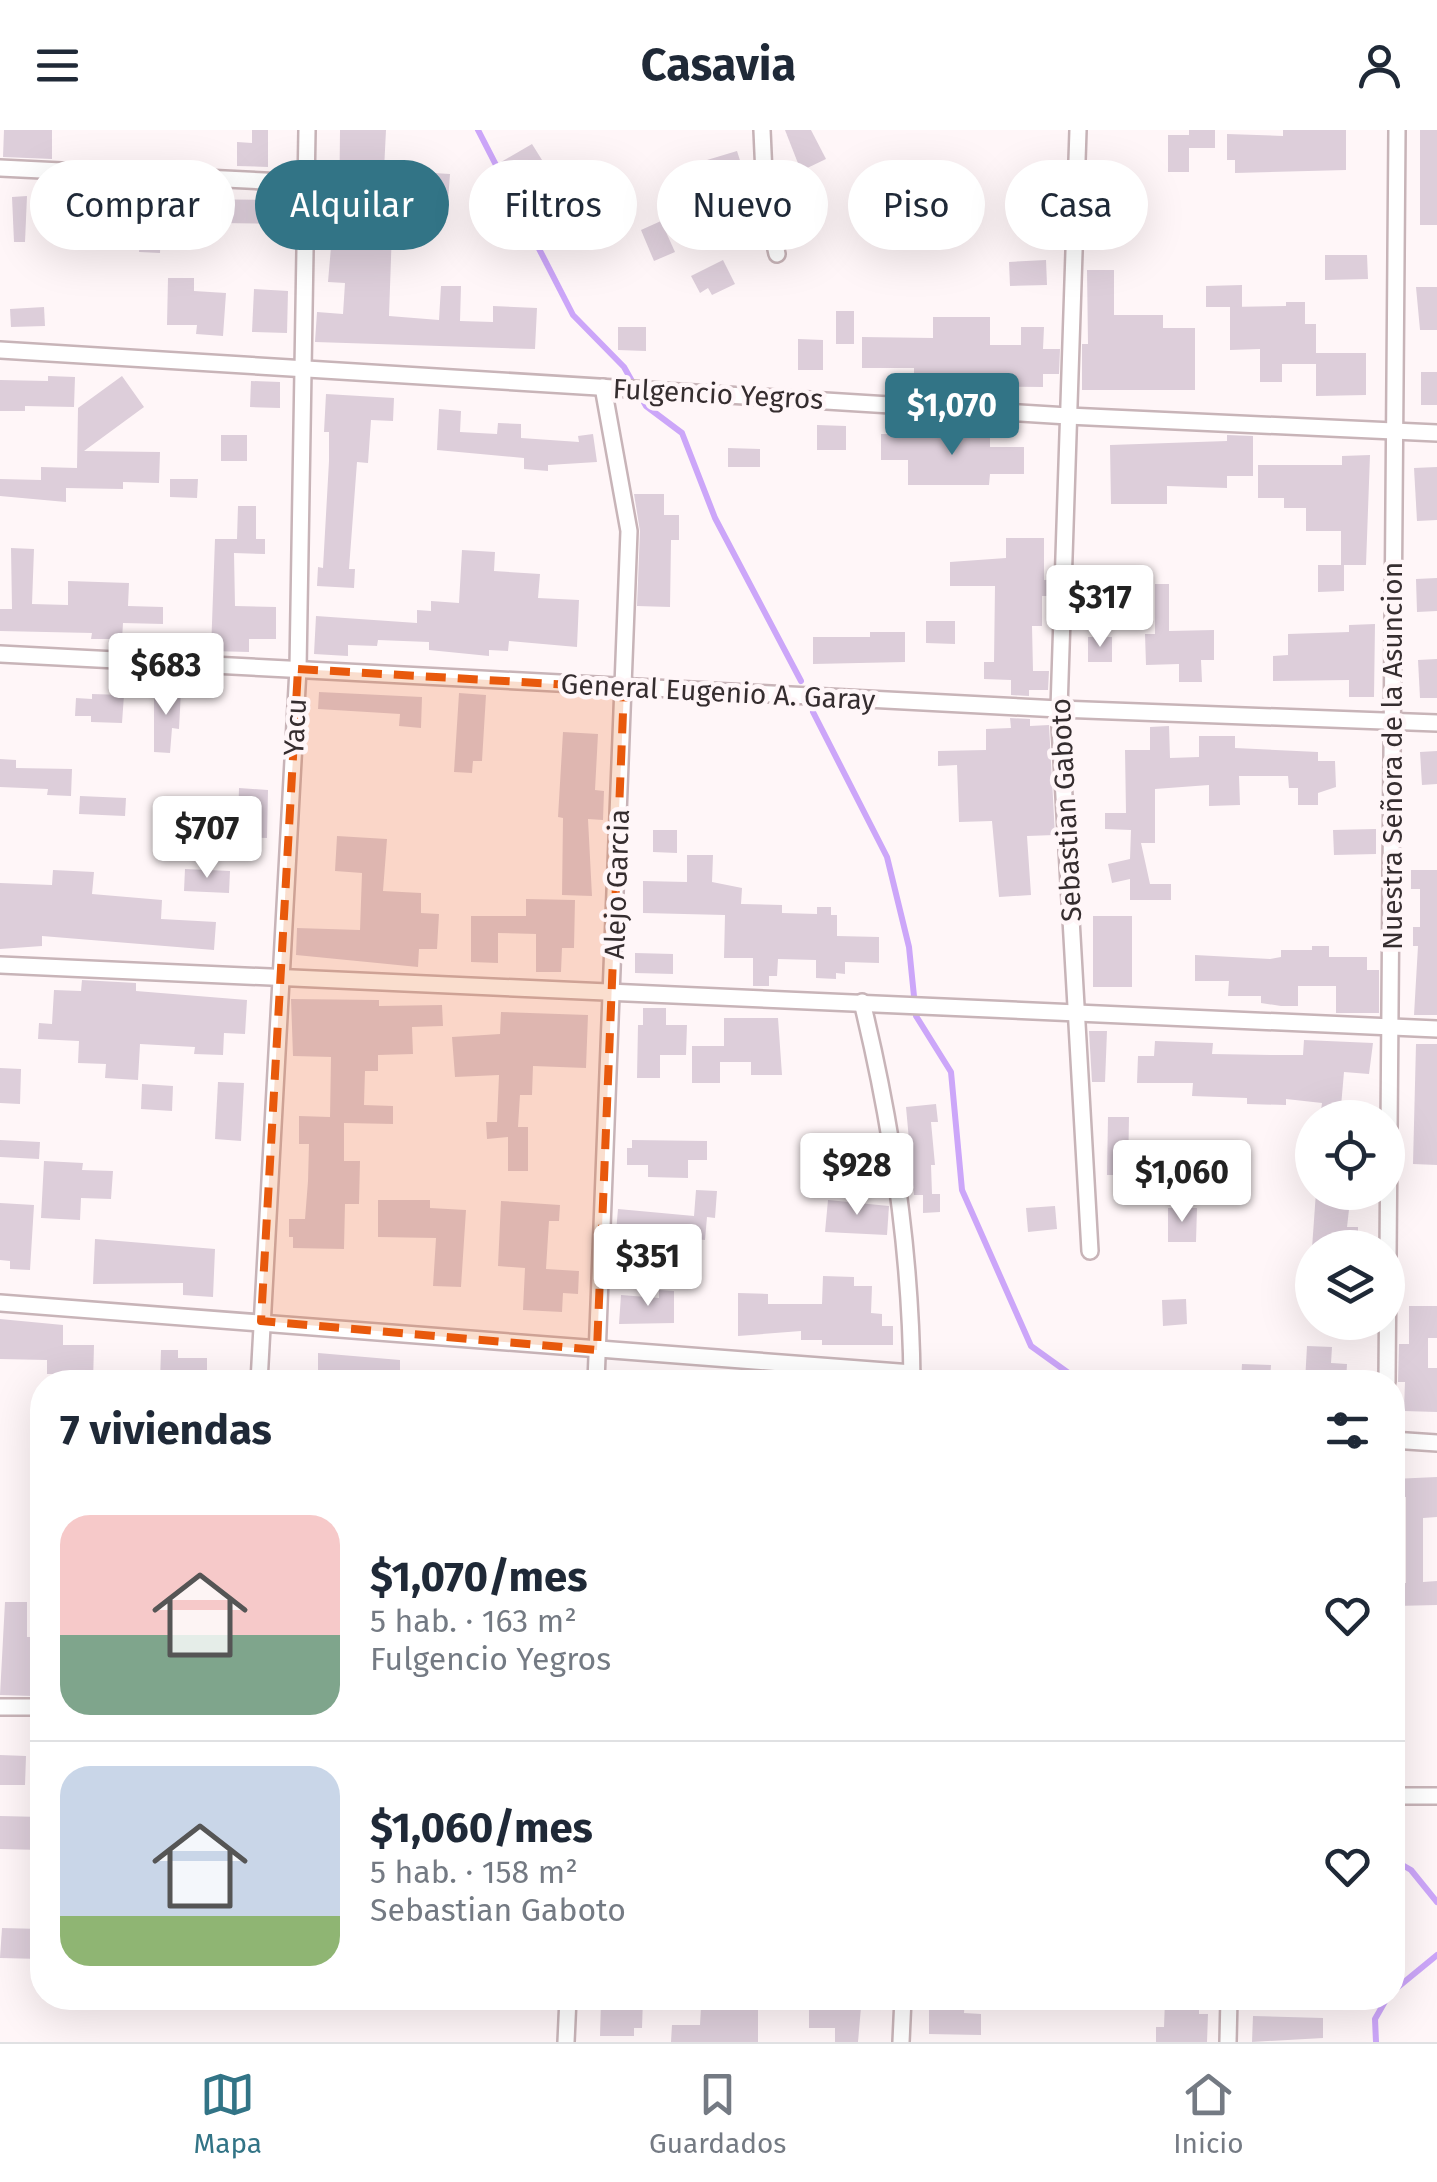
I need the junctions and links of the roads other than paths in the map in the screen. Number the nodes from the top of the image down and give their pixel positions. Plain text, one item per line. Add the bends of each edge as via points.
1 (307, 130) edge
2 (762, 130) edge
3 (1078, 130) edge
4 (1396, 130) edge
5 (306, 160) edge
6 (0, 168) edge
7 (255, 181) edge
8 (305, 250) edge
9 (777, 254) dead end
10 (0, 350) edge
11 (305, 368) junction
12 (603, 387) junction
13 (1068, 416) junction
14 (1393, 430) junction
15 (1437, 432) edge
16 (0, 654) edge
17 (298, 669) junction
18 (624, 688) junction
19 (1059, 710) junction
20 (1392, 722) junction
21 (1437, 722) edge
22 (0, 965) edge
23 (280, 977) junction
24 (613, 991) junction
25 (862, 1002) junction
26 (1077, 1012) junction
27 (1391, 1028) junction
28 (1437, 1029) edge
29 (1090, 1250) dead end
30 (0, 1303) edge
31 (261, 1322) junction
32 (597, 1350) junction
33 (259, 1370) edge
34 (596, 1370) edge
35 (822, 1370) edge
36 (912, 1370) edge
37 (1388, 1370) edge
38 (1405, 1441) edge
39 (1437, 1443) edge
40 (0, 1707) edge
41 (30, 1708) edge
42 (1405, 1796) edge
43 (1437, 1796) edge
44 (567, 2010) edge
45 (902, 2010) edge
46 (1229, 2010) edge
47 (566, 2042) edge
48 (901, 2042) edge
49 (1228, 2042) edge

1 - 5 street, Yacu
2 - 9 street via 765,198
3 - 13 street, Sebastian Gaboto
4 - 14 street, Nuestra Señora de la Asuncion
6 - 7 street
8 - 11 street, Yacu
10 - 11 street, Fulgencio Yegros
11 - 12 street, Fulgencio Yegros
11 - 17 street, Yacu
12 - 13 street, Fulgencio Yegros
12 - 18 street, Alejo Garcia via 629,531
13 - 14 street, Fulgencio Yegros
13 - 19 street, Sebastian Gaboto
14 - 15 street, Fulgencio Yegros
14 - 20 street, Nuestra Señora de la Asuncion
16 - 17 street, General Eugenio A. Garay
17 - 18 street, General Eugenio A. Garay
17 - 23 street, Yacu
18 - 19 street, General Eugenio A. Garay
18 - 24 street, Alejo Garcia
19 - 20 street, General Eugenio A. Garay
19 - 26 street, Sebastian Gaboto
20 - 21 street, General Eugenio A. Garay
20 - 27 street, Nuestra Señora de la Asuncion
22 - 23 street
23 - 24 street
23 - 31 street, Yacu
24 - 25 street
24 - 32 street, Alejo Garcia
25 - 26 street
25 - 36 street via 906,1219
26 - 27 street
26 - 29 street, Sebastian Gaboto
27 - 28 street
27 - 37 street, Nuestra Señora de la Asuncion
30 - 31 street
31 - 32 street
31 - 33 street, Yacu
32 - 34 street, Alejo Garcia
32 - 35 street
38 - 39 street
40 - 41 street
42 - 43 street
44 - 47 street
45 - 48 street
46 - 49 street

